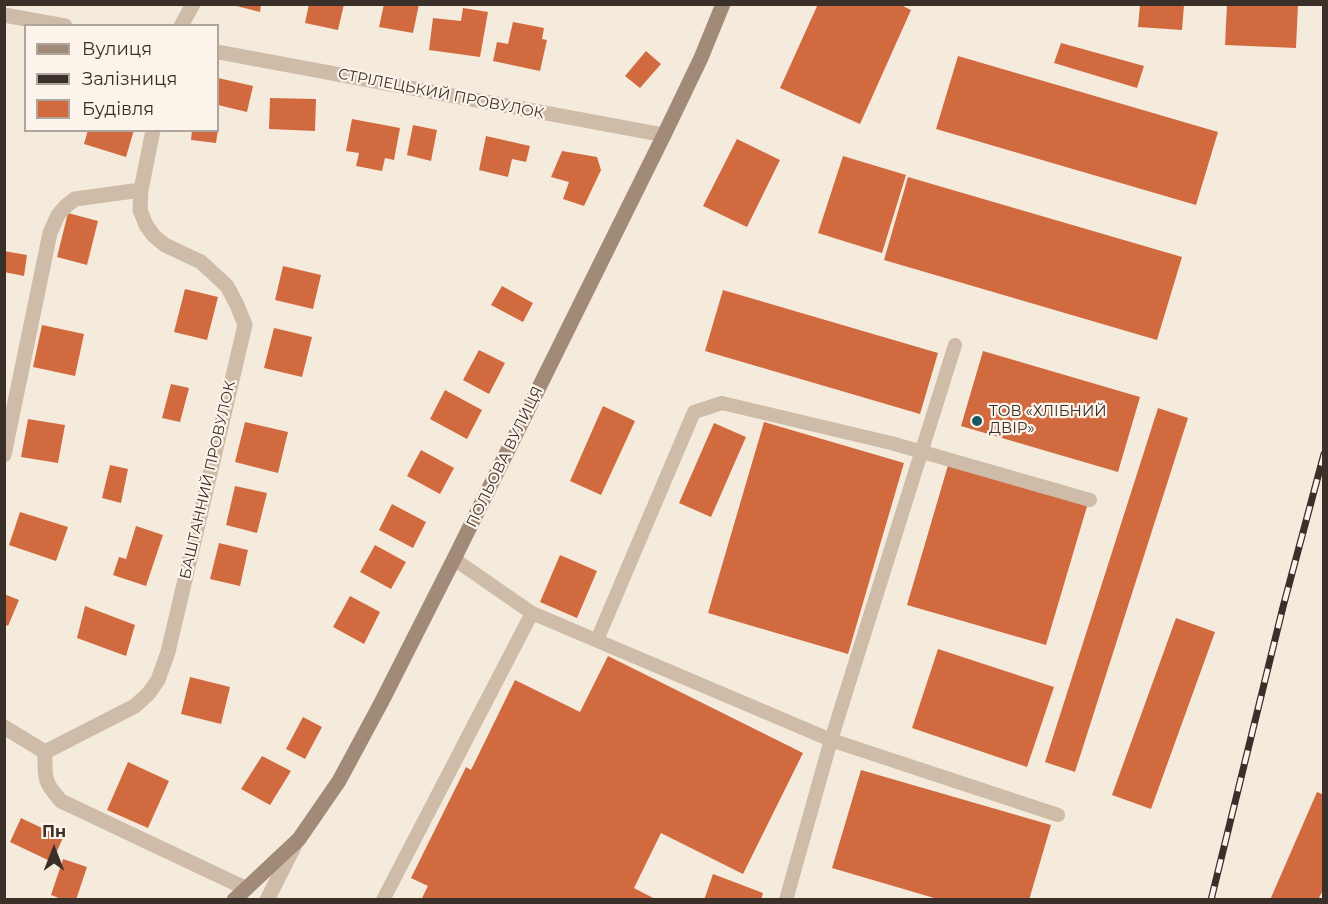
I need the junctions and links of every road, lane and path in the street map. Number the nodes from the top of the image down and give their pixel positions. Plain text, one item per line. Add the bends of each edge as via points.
1 (193, 4) edge
2 (723, 4) edge
3 (13, 12) edge
4 (58, 24) edge
5 (182, 24) edge
6 (219, 52) edge
7 (153, 132) edge
8 (664, 135) junction
9 (141, 190) junction
10 (955, 345) dead end
11 (920, 452) junction
12 (4, 455) edge
13 (1090, 500) dead end
14 (454, 560) junction
15 (532, 613) junction
16 (597, 640) junction
17 (4, 727) edge
18 (831, 741) junction
19 (45, 752) junction
20 (1058, 815) dead end
21 (299, 839) junction
22 (245, 888) junction
23 (234, 900) edge
24 (267, 900) edge
25 (383, 900) edge
26 (786, 900) edge

1 - 5 street
2 - 8 main road, ПОЛЬОВА ВУЛИЦЯ
3 - 4 street
6 - 8 street, СТРІЛЕЦЬКИЙ ПРОВУЛОК
7 - 9 street, БАШТАННИЙ ПРОВУЛОК
8 - 14 main road, ПОЛЬОВА ВУЛИЦЯ
9 - 12 street via 75,199 58,215 50,233
9 - 19 street, БАШТАННИЙ ПРОВУЛОК via 140,210 154,236 201,262 227,286 245,324 168,652 158,680 135,706
10 - 11 lane
11 - 13 lane
11 - 16 lane via 722,403 694,412
11 - 18 lane
14 - 15 lane
14 - 21 main road, ПОЛЬОВА ВУЛИЦЯ via 339,782
15 - 16 lane
15 - 25 lane
16 - 18 lane
17 - 19 street
18 - 20 lane
18 - 26 lane
19 - 22 street via 45,779 61,801
21 - 22 main road
21 - 24 street, ПОЛЬОВА ВУЛИЦЯ
22 - 23 main road

